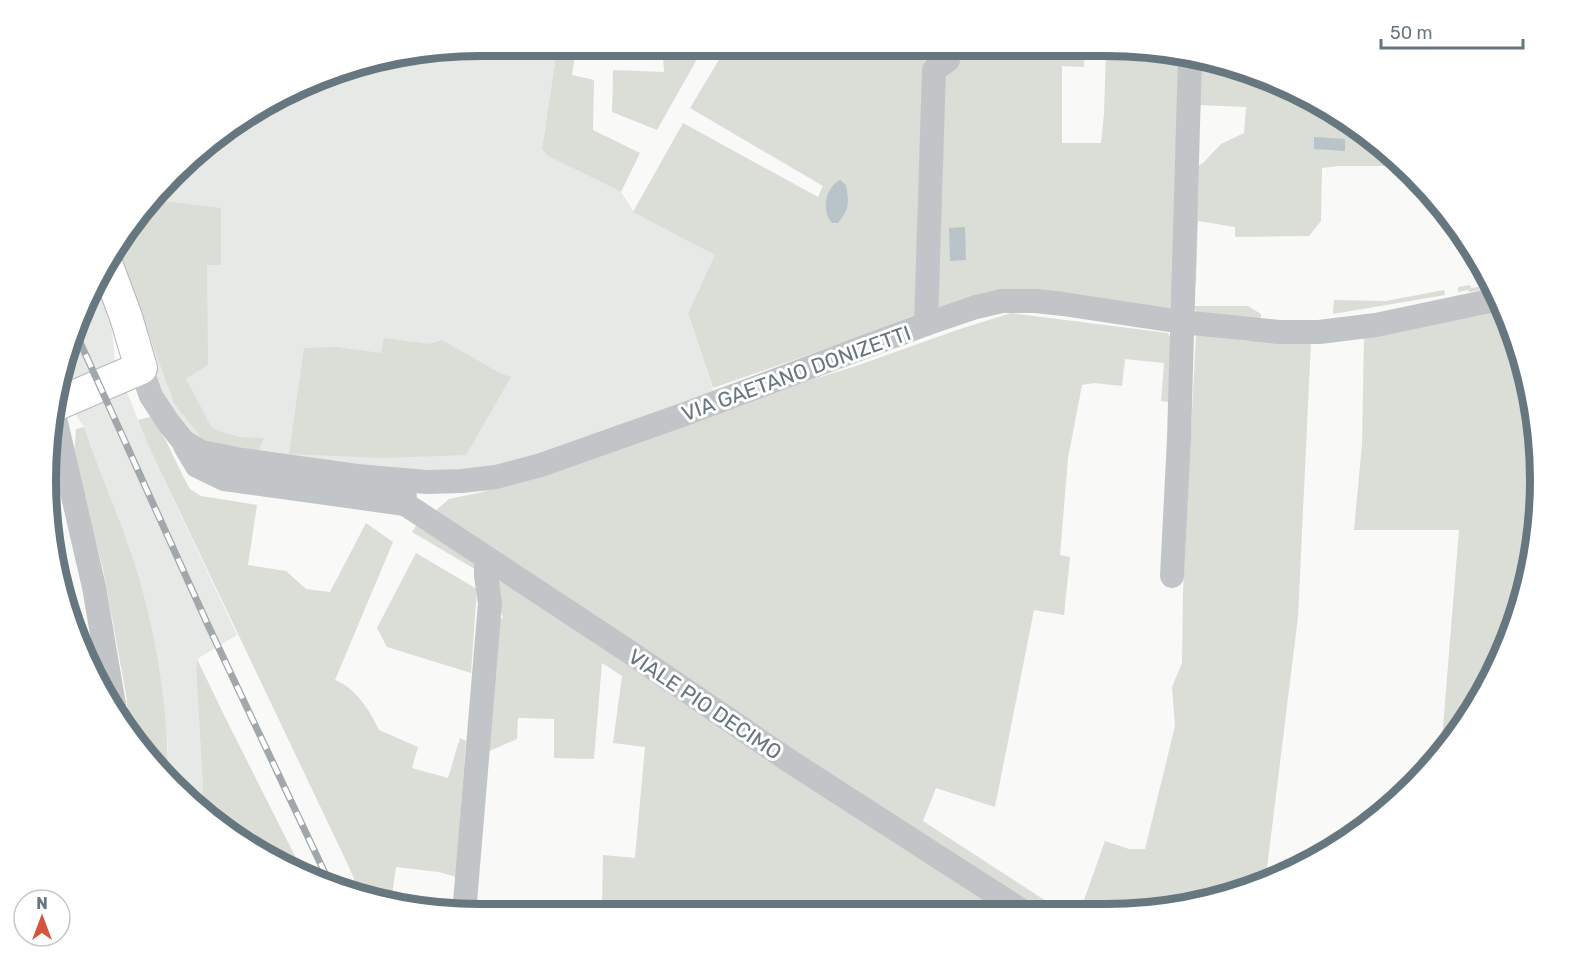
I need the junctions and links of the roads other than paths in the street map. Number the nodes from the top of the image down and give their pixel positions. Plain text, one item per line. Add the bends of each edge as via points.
1 (948, 60) dead end
2 (1190, 64) edge
3 (110, 273) edge
4 (1490, 301) edge
5 (1182, 322) junction
6 (926, 324) junction
7 (141, 368) junction
8 (63, 401) edge
9 (58, 432) edge
10 (183, 441) junction
11 (404, 480) junction
12 (405, 504) junction
13 (486, 558) junction
14 (1172, 576) dead end
15 (112, 691) edge
16 (465, 904) edge
17 (1011, 904) edge

1 - 6 street via 934,70
2 - 5 street
3 - 7 main road
4 - 5 street, VIA GAETANO DONIZETTI via 1376,325 1319,332
5 - 6 street, VIA GAETANO DONIZETTI via 1054,303 1002,301
5 - 14 street
6 - 11 street, VIA GAETANO DONIZETTI via 541,465 462,481
7 - 8 main road
7 - 10 street, VIA GAETANO DONIZETTI via 151,396
9 - 15 street via 94,587
10 - 11 street, VIA GAETANO DONIZETTI via 201,452 224,458
10 - 12 street via 197,466 224,479
11 - 12 street
12 - 13 street, VIALE PIO DECIMO
13 - 16 street via 490,603
13 - 17 street, VIALE PIO DECIMO

